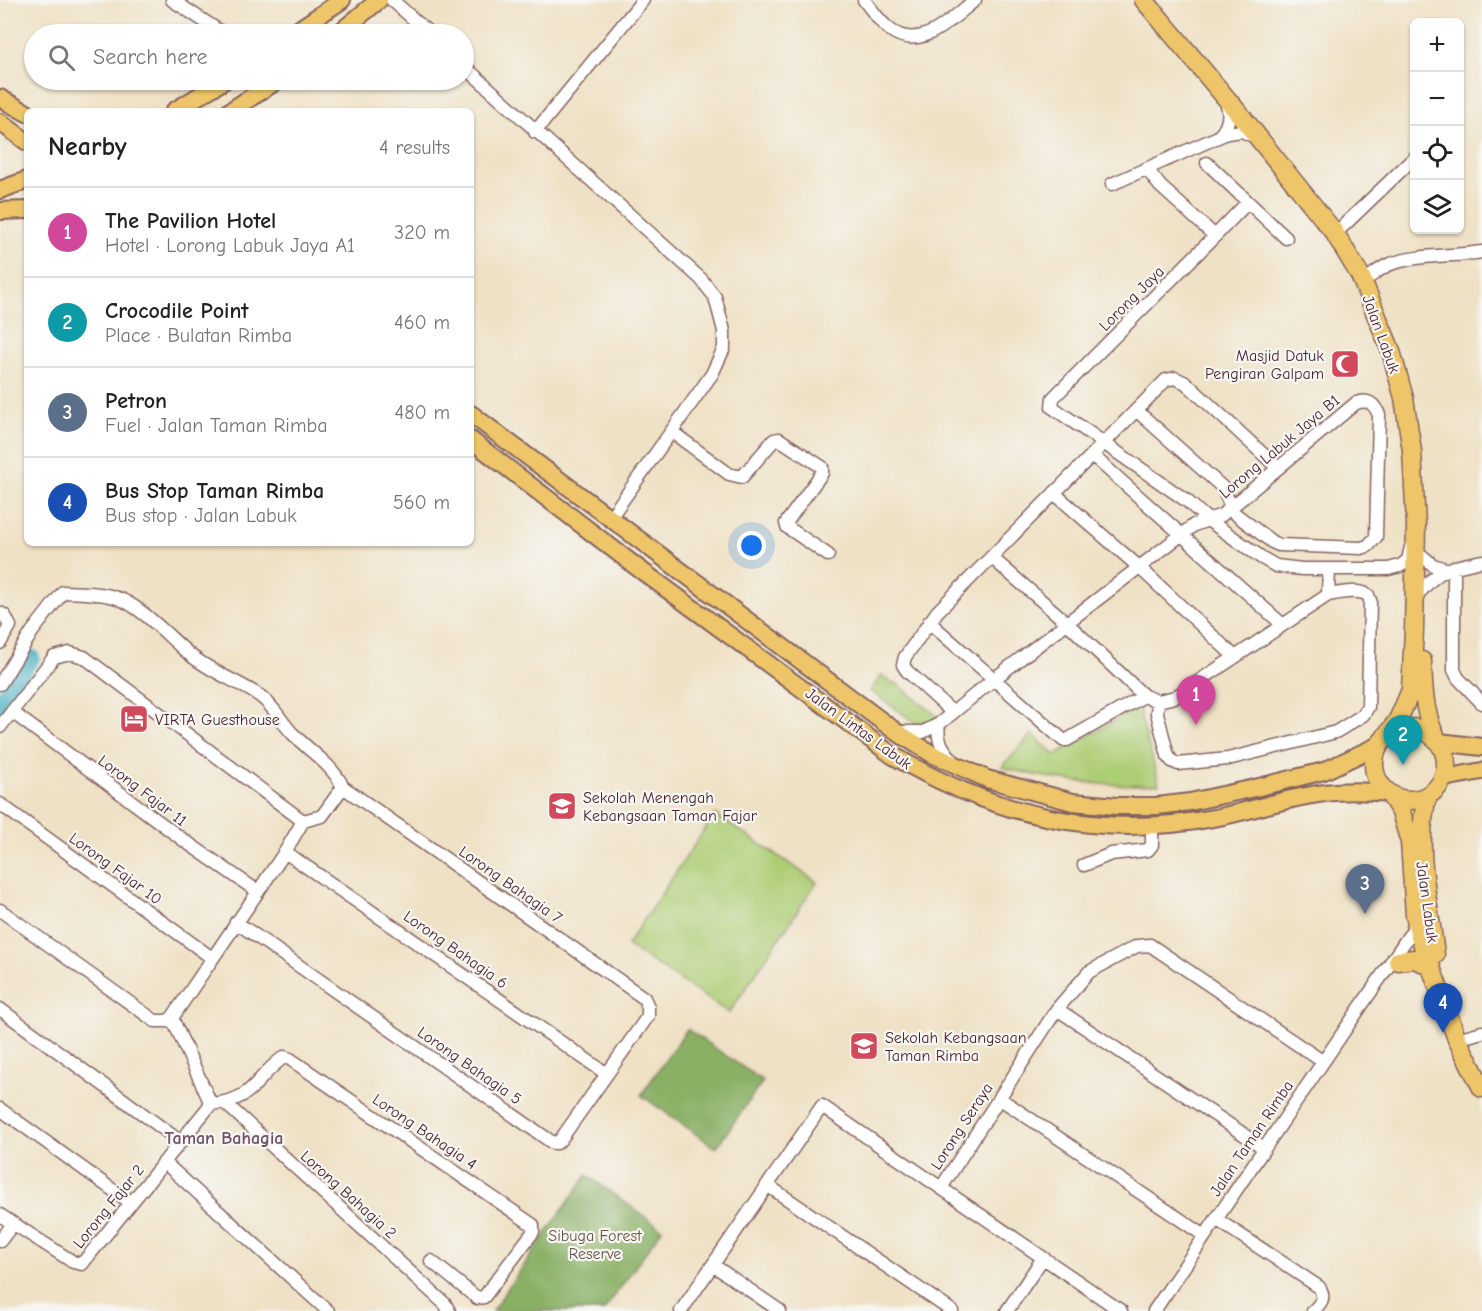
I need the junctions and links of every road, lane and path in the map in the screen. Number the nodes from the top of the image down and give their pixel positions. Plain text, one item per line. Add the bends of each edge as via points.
1 (172, 0) edge
2 (342, 0) edge
3 (379, 0) edge
4 (392, 0) edge
5 (644, 0) edge
6 (864, 0) edge
7 (975, 0) edge
8 (1144, 0) edge
9 (1153, 0) edge
10 (209, 24) edge
11 (307, 24) edge
12 (350, 24) edge
13 (419, 24) edge
14 (474, 75) edge
15 (209, 90) edge
16 (263, 90) edge
17 (1222, 94) junction
18 (0, 98) edge
19 (179, 108) edge
20 (235, 108) edge
21 (24, 111) edge
22 (0, 122) edge
23 (536, 132) junction
24 (1219, 136) junction
25 (24, 140) edge
26 (1261, 141) junction
27 (1410, 162) edge
28 (1207, 164) dead end
29 (1147, 169) junction
30 (24, 181) edge
31 (1112, 184) dead end
32 (0, 190) edge
33 (1248, 202) junction
34 (24, 210) edge
35 (0, 211) edge
36 (1340, 230) junction
37 (1215, 237) junction
38 (1287, 238) dead end
39 (1482, 252) edge
40 (1368, 278) junction
41 (1136, 410) junction
42 (474, 416) edge
43 (672, 432) junction
44 (474, 442) edge
45 (1105, 442) junction
46 (1092, 455) junction
47 (1277, 467) junction
48 (1054, 493) junction
49 (1231, 507) junction
50 (610, 518) junction
51 (1208, 520) junction
52 (1416, 524) junction
53 (1182, 535) junction
54 (828, 555) dead end
55 (1421, 555) junction
56 (991, 557) junction
57 (1482, 561) edge
58 (1140, 568) junction
59 (1388, 568) junction
60 (1449, 568) junction
61 (1329, 569) junction
62 (1421, 591) junction
63 (1328, 595) junction
64 (0, 613) edge
65 (929, 622) junction
66 (1066, 622) junction
67 (1283, 625) junction
68 (1414, 630) junction
69 (0, 643) edge
70 (1235, 657) junction
71 (994, 678) junction
72 (0, 684) edge
73 (1144, 696) junction
74 (1158, 701) junction
75 (1482, 703) edge
76 (12, 712) junction
77 (953, 713) junction
78 (939, 724) junction
79 (0, 727) edge
80 (895, 731) junction
81 (1383, 740) junction
82 (1438, 740) junction
83 (1482, 747) edge
84 (958, 767) junction
85 (1482, 771) edge
86 (1444, 778) junction
87 (343, 787) junction
88 (1389, 793) junction
89 (1426, 797) junction
90 (0, 804) edge
91 (303, 820) junction
92 (1152, 827) junction
93 (285, 852) junction
94 (1084, 866) dead end
95 (1423, 883) junction
96 (257, 891) junction
97 (0, 909) edge
98 (1415, 915) junction
99 (236, 922) junction
100 (1420, 937) junction
101 (212, 958) junction
102 (1432, 958) junction
103 (1398, 961) junction
104 (1377, 984) junction
105 (0, 1009) edge
106 (1058, 1009) junction
107 (648, 1016) joint
108 (172, 1018) junction
109 (1482, 1032) edge
110 (1457, 1039) junction
111 (1322, 1061) junction
112 (607, 1074) junction
113 (1482, 1088) edge
114 (999, 1098) junction
115 (225, 1103) junction
116 (211, 1104) junction
117 (0, 1109) edge
118 (181, 1142) junction
119 (1264, 1148) junction
120 (165, 1163) junction
121 (767, 1185) junction
122 (941, 1188) junction
123 (131, 1203) junction
124 (0, 1215) edge
125 (1216, 1219) junction
126 (13, 1224) junction
127 (1205, 1236) junction
128 (0, 1241) edge
129 (1043, 1258) junction
130 (431, 1261) dead end
131 (712, 1265) junction
132 (328, 1311) edge
133 (449, 1311) edge
134 (681, 1311) edge
135 (780, 1311) edge
136 (952, 1311) edge
137 (1007, 1311) edge
138 (1121, 1311) edge
139 (1154, 1311) edge
140 (1313, 1311) edge

1 - 10 street
2 - 11 main road
3 - 12 main road
4 - 13 street
5 - 23 street
6 - 7 street via 891,31 920,37 939,29
8 - 17 highway, Jalan Labuk
9 - 36 highway, Jalan Labuk via 1306,183
14 - 23 street
15 - 19 main road
16 - 20 main road
17 - 24 street via 1229,119
17 - 26 highway, Jalan Labuk
18 - 21 main road
22 - 25 main road
23 - 43 street via 671,252 715,297 724,348 712,374
24 - 26 street via 1242,131
24 - 29 street
26 - 52 highway, Jalan Labuk via 1334,232 1369,294 1404,398 1412,450
27 - 36 street
28 - 33 street
29 - 31 street
29 - 37 street
30 - 32 main road
33 - 37 street
33 - 38 street
34 - 35 main road
36 - 40 highway, Jalan Labuk
37 - 45 street, Lorong Jaya via 1053,398 1054,409
39 - 40 street via 1414,258 1387,265
40 - 55 highway, Jalan Labuk via 1398,355 1413,410
41 - 45 street
41 - 47 street via 1166,380 1175,378 1186,383
41 - 49 street via 1222,487
42 - 50 main road, Jalan Lintas Labuk
43 - 50 street
43 - 54 street via 736,477 742,477 779,439 822,467 822,473 786,523
44 - 92 main road, Jalan Lintas Labuk via 638,568 892,755 924,774 1011,810 1079,823
45 - 46 street
45 - 51 street
46 - 48 street
46 - 53 street
47 - 49 street, Lorong Labuk Jaya B1
47 - 49 street, Lorong Labuk Jaya B1 via 1356,403 1370,402 1379,415 1378,533 1373,542 1361,548 1279,545
48 - 56 street
48 - 58 street
49 - 51 street, Lorong Labuk Jaya B1
50 - 80 main road, Jalan Lintas Labuk
51 - 53 street, Lorong Labuk Jaya B1
51 - 61 street via 1276,566
52 - 59 street via 1408,560
52 - 68 highway, Jalan Labuk
53 - 58 street, Lorong Labuk Jaya B1
53 - 67 street
55 - 60 street via 1433,565
55 - 62 highway, Jalan Labuk
56 - 65 street
56 - 66 street
57 - 60 street
58 - 66 street, Lorong Labuk Jaya B1
58 - 70 street
59 - 61 street
59 - 68 street via 1407,580
60 - 62 street
60 - 75 street via 1454,670
61 - 63 street
62 - 82 highway, Jalan Labuk via 1425,704
63 - 67 street
63 - 74 street via 1364,593 1370,597 1368,707 1363,716 1336,732 1239,756 1178,764 1168,756 1157,713
64 - 69 street via 10,626
65 - 71 street
65 - 77 street via 903,665
66 - 71 street, Lorong Labuk Jaya B1
66 - 73 street
67 - 70 street
68 - 81 highway, Jalan Labuk via 1411,690 1398,720
70 - 74 street via 1174,697
71 - 73 street via 1063,740
71 - 77 street, Lorong Labuk Jaya B1
72 - 87 street via 63,592 116,597 195,658 263,698 294,735 327,763
73 - 74 street
76 - 79 street
76 - 91 street via 54,657 70,653 84,657
76 - 96 street, Lorong Fajar 11
77 - 78 street, Lorong Labuk Jaya B1
78 - 80 street, Lorong Labuk Jaya B1 via 913,734
78 - 84 street via 939,742
80 - 84 main road, Jalan Lintas Labuk
81 - 82 highway via 1406,728 1428,732
81 - 84 main road, Jalan Lintas Labuk via 1324,771 1157,806 1073,802 1015,788
81 - 88 highway via 1374,765 1381,785
82 - 83 main road
82 - 86 highway via 1446,756
85 - 86 main road
86 - 89 highway
87 - 91 street via 322,816
87 - 107 street, Lorong Bahagia 7 via 644,998
88 - 89 highway via 1407,800
88 - 92 main road, Jalan Lintas Labuk via 1324,793 1220,817
88 - 98 highway via 1401,812 1410,842
89 - 95 highway, Jalan Labuk via 1422,819
90 - 101 street, Lorong Fajar 10
91 - 93 street
92 - 94 street via 1152,845 1148,850 1111,854
93 - 96 street
93 - 112 street, Lorong Bahagia 6
95 - 100 highway via 1426,925
95 - 102 highway, Jalan Labuk
96 - 99 street
97 - 108 street via 155,1021
98 - 100 highway
98 - 104 street, Jalan Taman Rimba via 1412,932
99 - 101 street
99 - 112 street, Lorong Bahagia 5 via 553,1143 561,1139
100 - 102 highway
100 - 103 street, Jalan Taman Rimba
101 - 108 street
102 - 103 highway
102 - 110 highway
103 - 104 street, Jalan Taman Rimba
104 - 111 street, Jalan Taman Rimba
105 - 118 street
106 - 111 street, Lorong Seraya via 1089,972 1137,946 1150,945
106 - 114 street, Lorong Seraya
106 - 119 street
107 - 112 street, Lorong Bahagia 5
108 - 116 street
109 - 110 street
110 - 113 highway
111 - 119 street, Jalan Taman Rimba
114 - 122 street, Lorong Seraya
114 - 127 street
115 - 116 street
115 - 130 street, Lorong Bahagia 4 via 247,1094 278,1061 290,1059 533,1226 533,1232 480,1299
115 - 133 street, Lorong Bahagia 2
116 - 118 street, Lorong Fajar 2
117 - 123 street
118 - 120 street, Lorong Fajar 2
119 - 125 street, Jalan Taman Rimba
120 - 123 street, Lorong Fajar 2
120 - 132 street
121 - 122 street via 822,1106
121 - 131 street
121 - 136 street
122 - 129 street, Lorong Seraya
123 - 126 street, Lorong Fajar 2 via 82,1264 72,1262
124 - 126 street, Lorong Fajar 2
125 - 127 street, Jalan Taman Rimba
125 - 140 street via 1319,1287 1323,1300
126 - 128 street
127 - 139 street, Jalan Taman Rimba
129 - 137 street
129 - 138 street, Lorong Seraya
131 - 134 street
131 - 135 street

